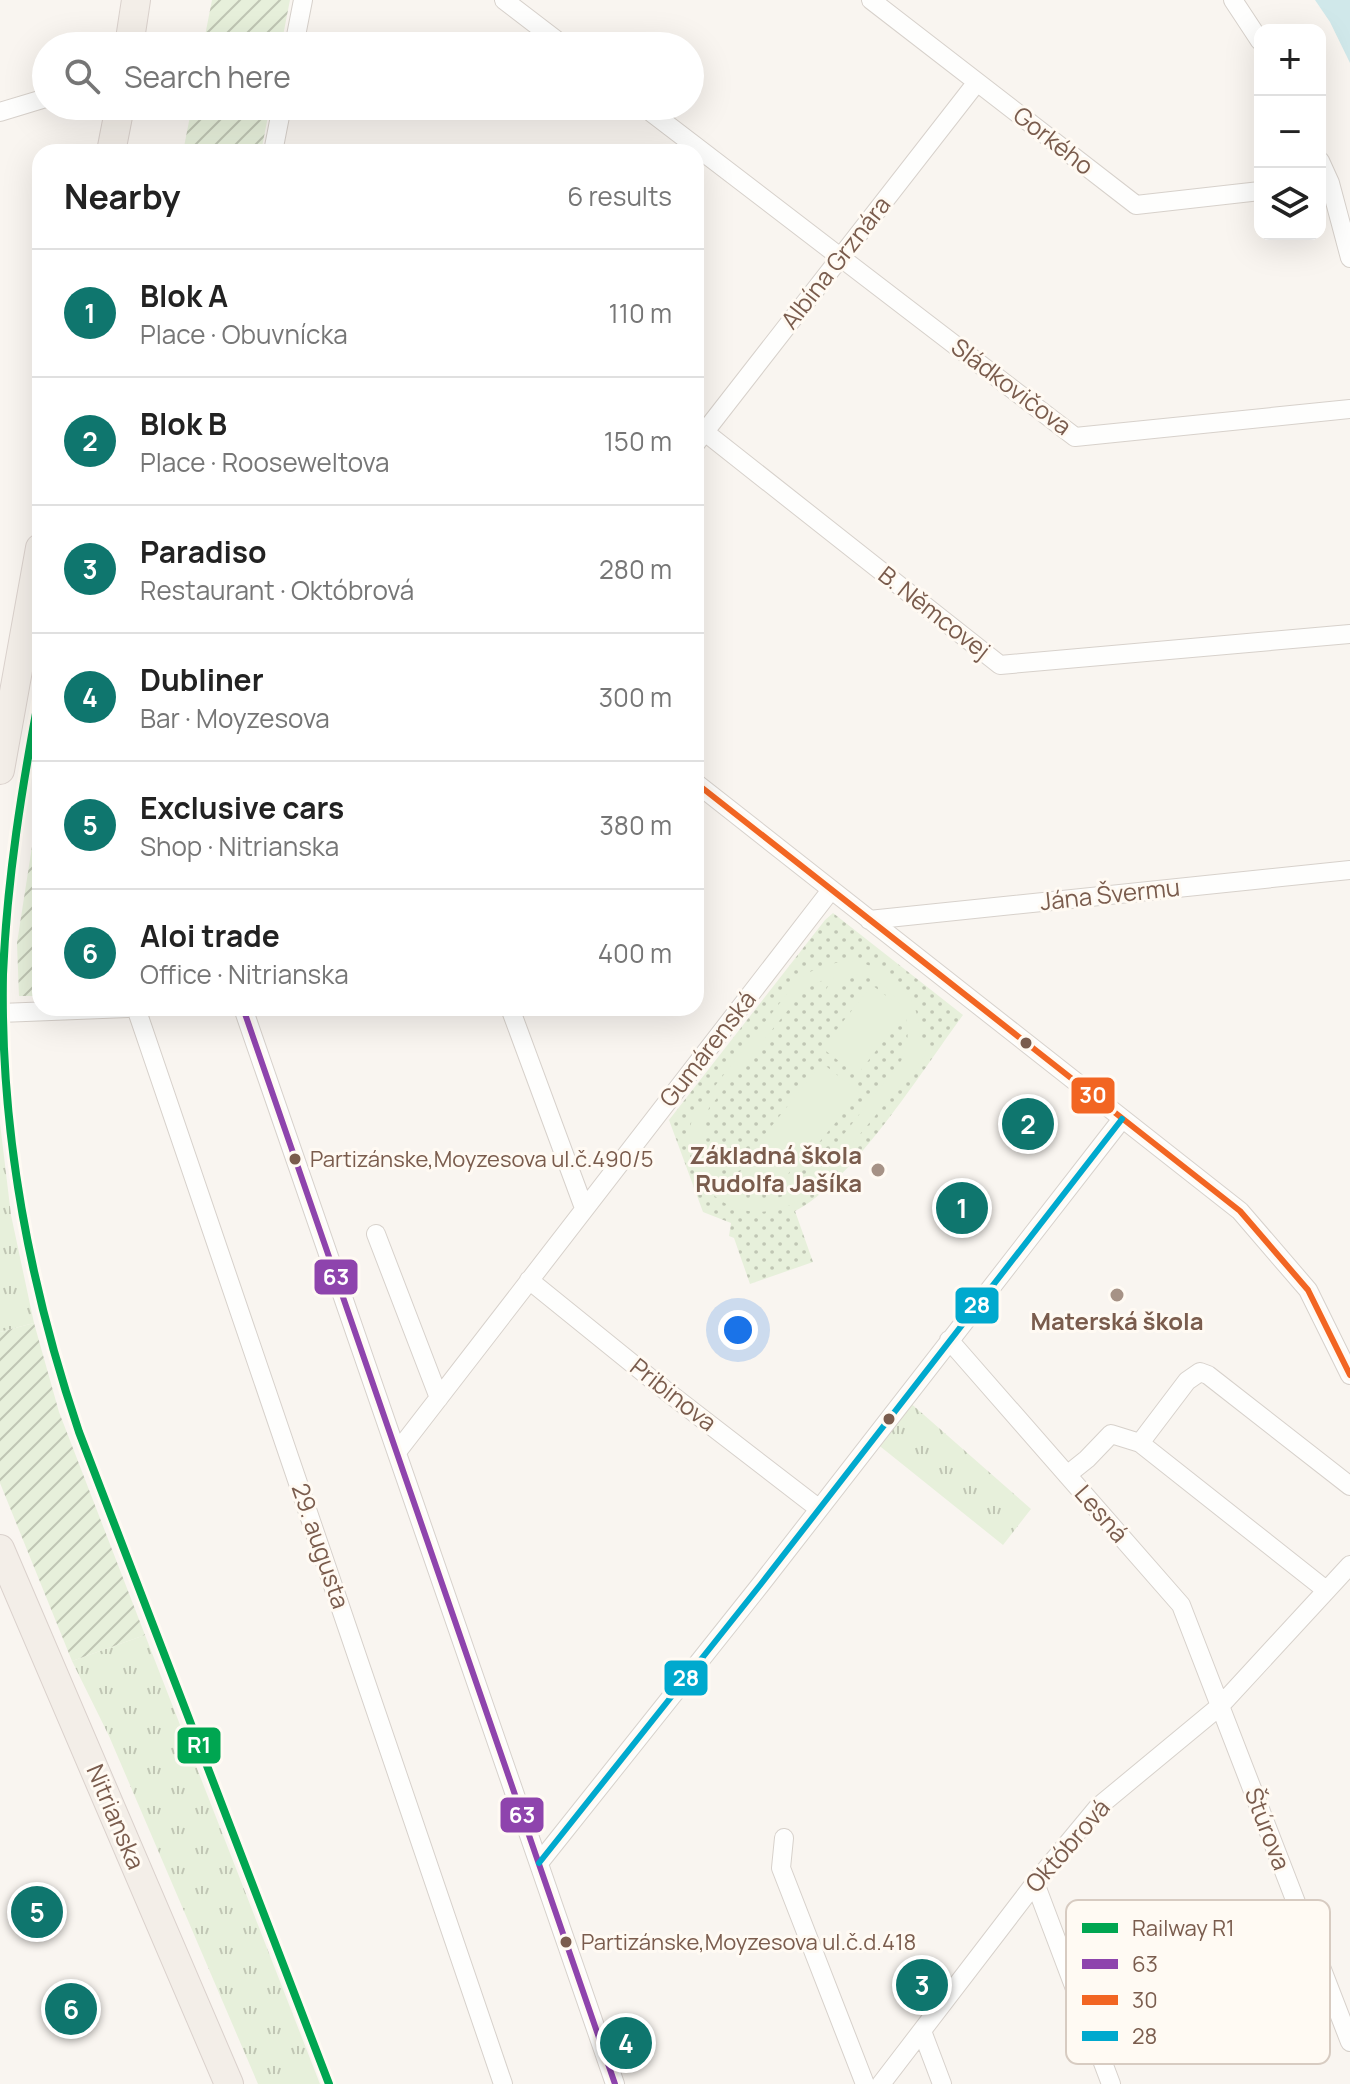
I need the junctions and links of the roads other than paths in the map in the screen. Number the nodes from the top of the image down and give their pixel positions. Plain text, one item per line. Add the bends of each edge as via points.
1 (136, 0) edge
2 (303, 0) edge
3 (504, 0) edge
4 (871, 0) edge
5 (1233, 0) edge
6 (131, 32) edge
7 (297, 32) edge
8 (546, 32) edge
9 (1254, 32) edge
10 (977, 82) junction
11 (32, 102) edge
12 (0, 112) edge
13 (117, 120) edge
14 (279, 120) edge
15 (661, 120) edge
16 (113, 144) edge
17 (275, 144) edge
18 (693, 144) edge
19 (704, 153) edge
20 (1326, 187) edge
21 (1254, 192) edge
22 (841, 257) junction
23 (1350, 258) edge
24 (1350, 409) edge
25 (704, 427) edge
26 (704, 437) edge
27 (32, 592) edge
28 (1350, 634) edge
29 (0, 770) edge
30 (704, 789) edge
31 (1350, 870) edge
32 (831, 890) junction
33 (869, 920) junction
34 (32, 1012) edge
35 (0, 1013) edge
36 (139, 1016) edge
37 (246, 1016) edge
38 (513, 1016) edge
39 (1122, 1119) junction
40 (584, 1208) junction
41 (376, 1234) dead end
42 (529, 1280) junction
43 (949, 1340) junction
44 (1350, 1375) edge
45 (439, 1398) junction
46 (1140, 1443) junction
47 (397, 1452) junction
48 (1067, 1475) junction
49 (1350, 1486) edge
50 (818, 1508) junction
51 (0, 1549) edge
52 (1350, 1565) edge
53 (1326, 1590) junction
54 (1220, 1706) junction
55 (784, 1838) dead end
56 (539, 1863) junction
57 (1035, 1883) junction
58 (1295, 1900) edge
59 (1066, 1965) edge
60 (1330, 1990) edge
61 (922, 2031) junction
62 (1350, 2042) edge
63 (1103, 2064) edge
64 (229, 2084) edge
65 (503, 2084) edge
66 (615, 2084) edge
67 (865, 2084) edge
68 (881, 2084) edge
69 (942, 2084) edge
70 (1111, 2084) edge

1 - 6 main road
2 - 7 street
3 - 8 street
4 - 10 street, Gorkého
5 - 9 street
10 - 21 street, Gorkého via 1136,205
10 - 22 street, Albína Grznára
11 - 12 street
13 - 16 main road
14 - 17 street
15 - 18 street, Sládkovičova
19 - 22 street, Sládkovičova
20 - 23 street
22 - 24 street, Sládkovičova via 1075,437
22 - 25 street, Albína Grznára
26 - 28 street, B. Němcovej via 1000,665
27 - 29 main road
30 - 32 street
31 - 33 street, Jána Švermu
32 - 33 street
32 - 40 street, Gumárenská
33 - 39 street
34 - 35 street
36 - 65 street, 29. augusta
37 - 47 street
38 - 40 street
39 - 43 street
39 - 44 street via 1240,1211 1308,1290
40 - 42 street, Gumárenská
41 - 45 street
42 - 45 street, Gumárenská
42 - 50 street, Pribinova
43 - 48 street, Lesná
43 - 50 street
45 - 47 street, Gumárenská
46 - 48 street via 1111,1434
46 - 49 street via 1187,1381 1200,1372
46 - 53 street
47 - 56 street
48 - 54 street, Lesná via 1181,1605
50 - 56 street
51 - 64 main road, Nitrianska
52 - 53 street, Októbrová
53 - 54 street, Októbrová
54 - 57 street, Októbrová via 1098,1807
54 - 58 street, Štúrova
55 - 67 street via 781,1868
56 - 66 street
57 - 59 street
57 - 61 street, Októbrová
60 - 62 street, Štúrova
61 - 68 street, Októbrová
61 - 69 street
63 - 70 street

